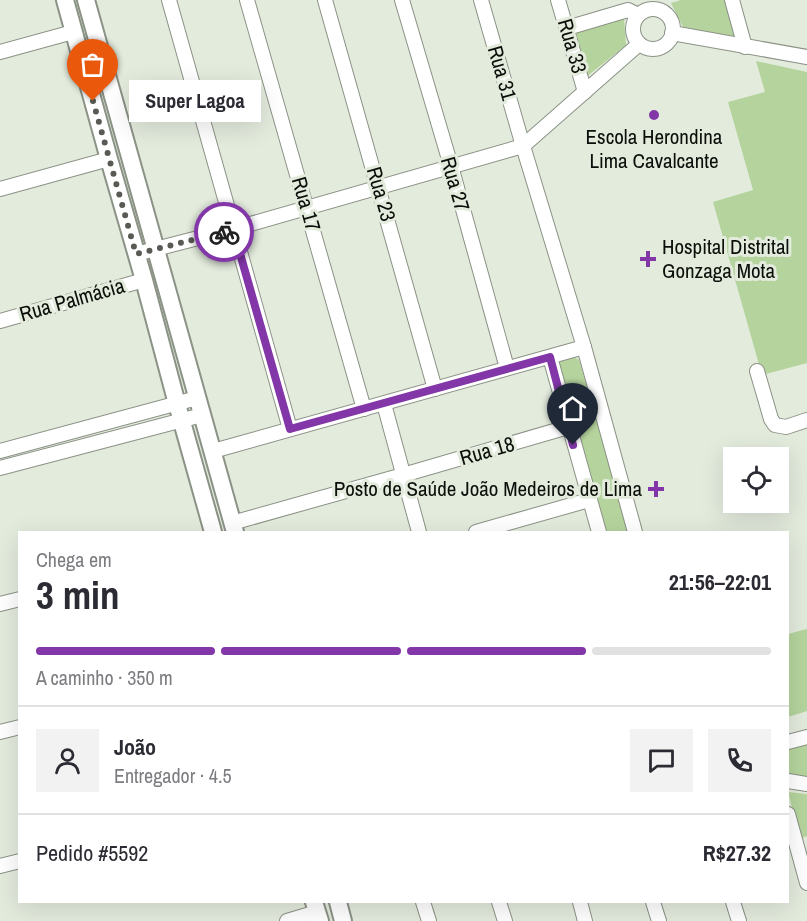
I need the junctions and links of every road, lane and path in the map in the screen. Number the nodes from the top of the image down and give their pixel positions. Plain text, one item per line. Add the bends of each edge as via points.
1 (64, 0) edge
2 (86, 0) edge
3 (169, 0) edge
4 (247, 0) edge
5 (325, 0) edge
6 (402, 0) edge
7 (481, 0) edge
8 (558, 0) edge
9 (732, 0) edge
10 (650, 7) edge
11 (567, 28) junction
12 (74, 32) junction
13 (672, 33) junction
14 (639, 44) junction
15 (745, 47) junction
16 (0, 52) edge
17 (807, 57) edge
18 (585, 92) junction
19 (523, 146) junction
20 (109, 159) junction
21 (451, 166) junction
22 (379, 186) junction
23 (0, 189) edge
24 (307, 208) junction
25 (233, 229) junction
26 (156, 249) junction
27 (136, 254) junction
28 (144, 280) junction
29 (0, 321) edge
30 (584, 347) junction
31 (550, 357) junction
32 (507, 368) junction
33 (757, 371) dead end
34 (435, 389) junction
35 (197, 398) junction
36 (384, 404) junction
37 (364, 409) junction
38 (179, 412) junction
39 (202, 416) junction
40 (807, 420) edge
41 (568, 427) junction
42 (290, 429) junction
43 (0, 451) edge
44 (213, 451) junction
45 (0, 468) edge
46 (403, 475) junction
47 (589, 500) junction
48 (234, 528) edge
49 (213, 531) edge
50 (419, 531) edge
51 (480, 531) edge
52 (599, 531) edge
53 (634, 531) edge
54 (18, 600) edge
55 (0, 604) edge
56 (18, 728) edge
57 (0, 732) edge
58 (807, 736) edge
59 (789, 742) edge
60 (789, 782) edge
61 (807, 784) edge
62 (789, 816) edge
63 (801, 840) edge
64 (18, 862) edge
65 (0, 866) edge
66 (807, 883) edge
67 (338, 903) edge
68 (423, 903) edge
69 (499, 903) edge
70 (580, 903) edge
71 (654, 903) edge
72 (733, 903) edge
73 (317, 912) edge
74 (287, 921) edge
75 (343, 921) edge
76 (429, 921) edge
77 (505, 921) edge
78 (585, 921) edge
79 (659, 921) edge
80 (739, 921) edge

1 - 12 main road
2 - 26 main road
3 - 25 street
4 - 24 street, Rua 17
5 - 22 street, Rua 23
6 - 21 street, Rua 27
7 - 19 street, Rua 31
8 - 11 street, Rua 33
9 - 15 street
10 - 11 street
10 - 13 street via 670,18
10 - 14 street via 632,27
11 - 18 street, Rua 33
12 - 16 street
12 - 20 main road
13 - 14 street via 658,49
13 - 15 street
14 - 18 street
15 - 17 street
18 - 19 street
19 - 21 street
19 - 30 street, Rua 31
20 - 23 street
20 - 27 main road
21 - 22 street
21 - 32 street, Rua 27
22 - 24 street
22 - 34 street, Rua 23
24 - 25 street
24 - 37 street, Rua 17
25 - 26 street
25 - 42 street
26 - 27 street
26 - 35 main road
27 - 28 main road
28 - 29 street, Rua Palmácia
28 - 38 main road
30 - 31 street
30 - 53 street, Rua 31
31 - 32 street
31 - 41 street
32 - 34 street
33 - 40 street via 775,425 786,427
34 - 36 street
35 - 38 street
35 - 39 main road
36 - 37 street
36 - 46 street
37 - 42 street
38 - 39 street
38 - 43 street
38 - 45 street
38 - 49 main road
39 - 44 main road
41 - 46 street, Rua 18
41 - 47 street
42 - 44 street
44 - 48 main road
46 - 48 street, Rua 18
46 - 50 street
47 - 51 street
47 - 52 street
54 - 55 street
56 - 57 street
58 - 59 street
60 - 61 street
62 - 63 street
63 - 66 street
64 - 65 street
67 - 75 main road
68 - 76 street
69 - 77 street
70 - 78 street
71 - 79 street
72 - 80 street
73 - 74 street

